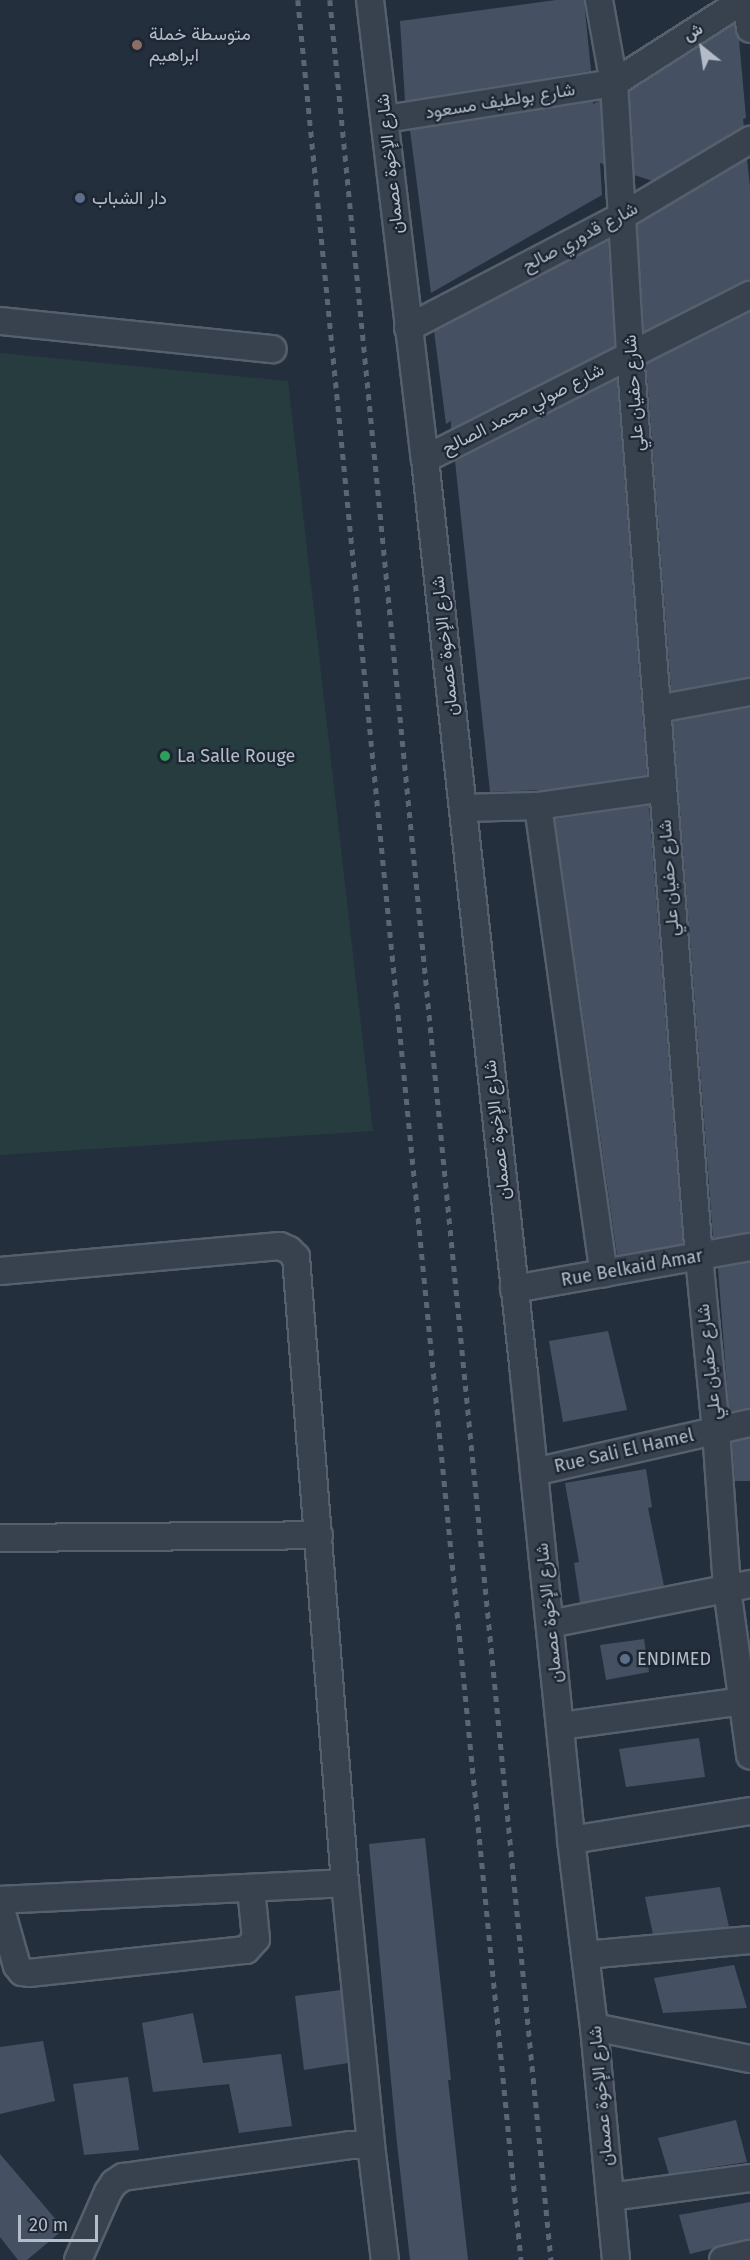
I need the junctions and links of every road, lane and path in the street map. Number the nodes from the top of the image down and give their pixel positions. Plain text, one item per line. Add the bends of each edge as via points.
1 (370, 0) edge
2 (599, 0) edge
3 (745, 0) edge
4 (750, 29) edge
5 (614, 83) junction
6 (386, 119) junction
7 (750, 140) edge
8 (624, 215) junction
9 (750, 294) edge
10 (0, 321) edge
11 (408, 328) junction
12 (273, 349) dead end
13 (630, 353) junction
14 (425, 459) junction
15 (750, 692) edge
16 (657, 709) junction
17 (663, 788) junction
18 (538, 806) junction
19 (463, 808) junction
20 (750, 1247) edge
21 (699, 1257) junction
22 (0, 1272) edge
23 (604, 1273) junction
24 (514, 1289) junction
25 (750, 1423) edge
26 (716, 1430) junction
27 (534, 1472) junction
28 (319, 1535) junction
29 (0, 1538) edge
30 (739, 1587) edge
31 (550, 1624) junction
32 (742, 1701) junction
33 (560, 1726) junction
34 (749, 1740) edge
35 (750, 1811) edge
36 (571, 1840) junction
37 (345, 1883) junction
38 (251, 1888) junction
39 (0, 1900) edge
40 (0, 1906) edge
41 (750, 1940) edge
42 (585, 1955) junction
43 (594, 2027) junction
44 (750, 2059) edge
45 (370, 2145) junction
46 (750, 2178) edge
47 (610, 2197) junction
48 (750, 2254) edge
49 (78, 2260) edge
50 (385, 2260) edge
51 (616, 2260) edge
52 (723, 2260) edge

1 - 6 street, شارع الإخوة عصمان
2 - 5 street, شارع حفيان علي
3 - 4 street
3 - 5 street
5 - 6 street, شارع بولطيف مسعود
5 - 8 street, شارع حفيان علي
6 - 11 street, شارع الإخوة عصمان
7 - 8 street, شارع قدوري صالح
8 - 11 street, شارع قدوري صالح
8 - 13 street, شارع حفيان علي
9 - 13 street, شارع صولي محمد الصالح
10 - 12 street
11 - 14 street, شارع الإخوة عصمان
13 - 14 street, شارع صولي محمد الصالح
13 - 16 street, شارع حفيان علي
14 - 19 street, شارع الإخوة عصمان
15 - 16 street
16 - 17 street, شارع حفيان علي
17 - 18 street
17 - 21 street, شارع حفيان علي
18 - 19 street
18 - 23 street
19 - 24 street, شارع الإخوة عصمان
20 - 21 street, Rue Belkaid Amar
21 - 23 street, Rue Belkaid Amar
21 - 26 street, شارع حفيان علي
22 - 28 street via 280,1246 289,1250 296,1257
23 - 24 street, Rue Belkaid Amar
24 - 27 street, شارع الإخوة عصمان
25 - 26 street, Rue Sali El Hamel
26 - 27 street, Rue Sali El Hamel
26 - 30 street, شارع حفيان علي
27 - 31 street, شارع الإخوة عصمان
28 - 29 street
28 - 37 street
30 - 31 street
30 - 32 street, شارع حفيان علي
31 - 33 street, شارع الإخوة عصمان
32 - 33 street
32 - 34 street, شارع حفيان علي
33 - 36 street, شارع الإخوة عصمان
35 - 36 street
36 - 42 street, شارع الإخوة عصمان
37 - 38 street
37 - 45 street
38 - 39 street
38 - 40 street via 256,1939 246,1950 28,1973 17,1966
41 - 42 street
42 - 43 street, شارع الإخوة عصمان
43 - 44 street
43 - 47 street, شارع الإخوة عصمان
45 - 49 street via 123,2177 108,2192
45 - 50 street
46 - 47 street
47 - 51 street, شارع الإخوة عصمان
48 - 52 street

